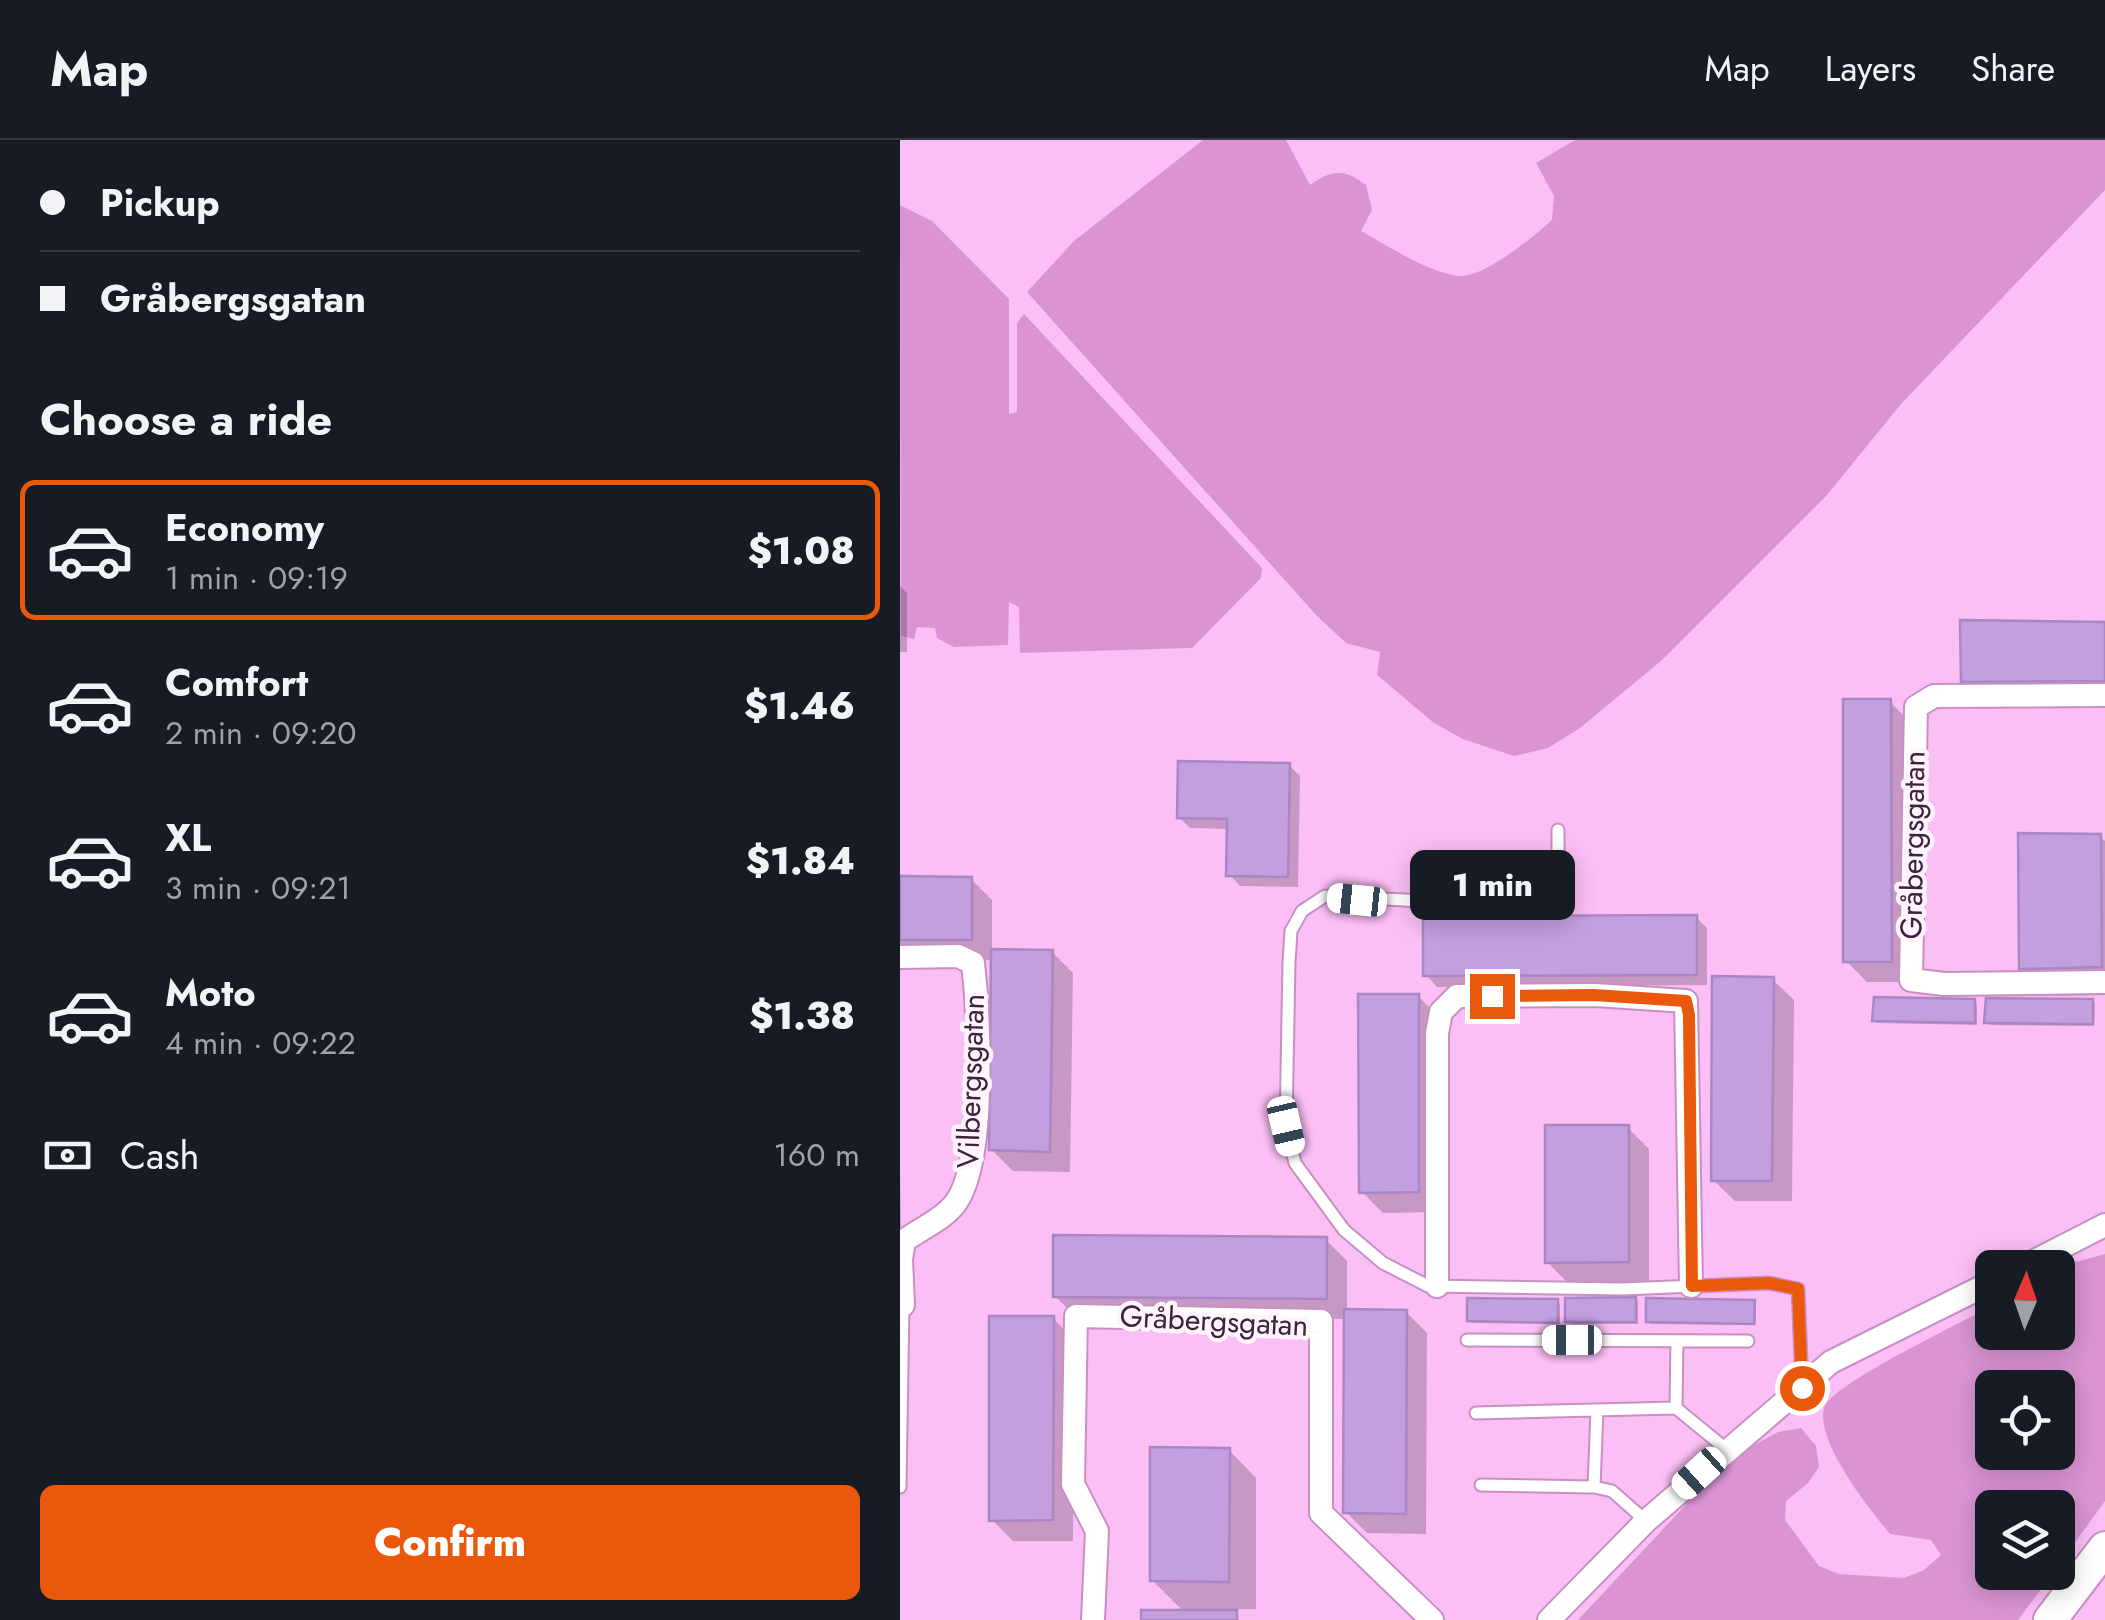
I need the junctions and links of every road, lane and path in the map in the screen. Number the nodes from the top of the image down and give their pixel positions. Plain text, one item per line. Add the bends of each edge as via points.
1 (2105, 695) edge
2 (1558, 830) dead end
3 (900, 956) edge
4 (2105, 982) edge
5 (2105, 1225) edge
6 (2056, 1250) edge
7 (1437, 1286) junction
8 (1692, 1286) junction
9 (1975, 1290) edge
10 (902, 1305) edge
11 (1467, 1340) dead end
12 (1676, 1340) junction
13 (1748, 1341) dead end
14 (1802, 1388) junction
15 (901, 1389) edge
16 (1676, 1408) junction
17 (1597, 1410) junction
18 (1476, 1413) dead end
19 (1726, 1449) junction
20 (901, 1472) edge
21 (1481, 1486) dead end
22 (1594, 1486) junction
23 (900, 1487) edge
24 (1646, 1521) junction
25 (2105, 1548) edge
26 (1093, 1620) edge
27 (1432, 1620) edge
28 (1549, 1620) edge
29 (2050, 1620) edge

1 - 4 street, Gråbergsgatan via 1934,696 1916,706 1910,980
2 - 7 lane via 1558,899 1325,896 1302,911 1291,931 1286,1126 1295,1163 1344,1230 1383,1263
3 - 10 street, Vilbergsgatan via 958,956 974,963 976,992 974,1157 954,1205 904,1241
5 - 6 street
7 - 8 lane
7 - 8 street via 1441,1012 1457,996 1594,995 1686,1001
8 - 14 lane via 1769,1283 1798,1289
9 - 14 street via 1831,1362
10 - 15 lane
11 - 12 lane
12 - 13 lane
12 - 16 lane
14 - 19 street
15 - 20 lane
16 - 17 lane
16 - 19 lane
17 - 18 lane
17 - 22 lane
19 - 24 street
20 - 23 lane
21 - 22 lane
22 - 24 lane via 1612,1492
24 - 28 street
25 - 29 main road
26 - 27 street, Gråbergsgatan via 1097,1530 1073,1484 1076,1316 1321,1321 1320,1514

